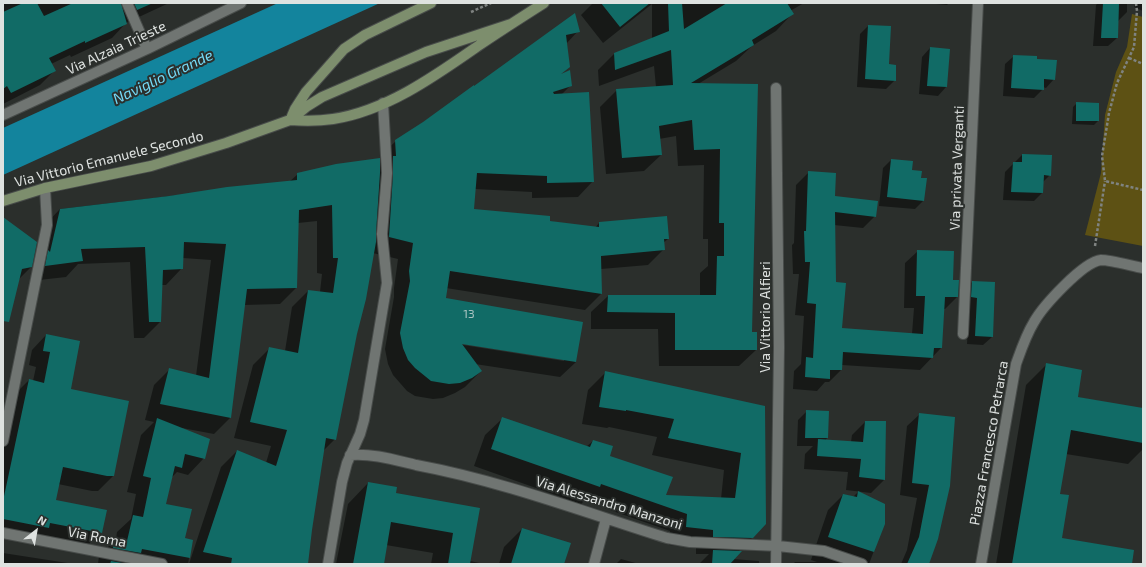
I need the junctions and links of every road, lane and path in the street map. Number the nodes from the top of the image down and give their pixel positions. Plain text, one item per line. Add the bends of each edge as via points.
1 (127, 3) edge
2 (241, 3) edge
3 (431, 3) edge
4 (491, 3) edge
5 (544, 3) edge
6 (978, 3) edge
7 (1136, 3) edge
8 (471, 12) dead end
9 (511, 24) junction
10 (147, 49) junction
11 (1129, 58) junction
12 (1143, 64) edge
13 (776, 88) dead end
14 (383, 103) junction
15 (3, 115) edge
16 (290, 120) junction
17 (1105, 181) junction
18 (45, 188) junction
19 (1143, 190) edge
20 (3, 201) edge
21 (1093, 262) junction
22 (1143, 268) edge
23 (963, 334) dead end
24 (3, 441) edge
25 (350, 455) junction
26 (606, 519) junction
27 (3, 532) edge
28 (778, 546) junction
29 (162, 564) edge
30 (328, 564) edge
31 (594, 564) edge
32 (776, 564) edge
33 (862, 564) edge
34 (981, 564) edge

1 - 10 street
2 - 10 street, Via Alzaia Trieste
3 - 16 main road via 365,35 344,49 306,92
4 - 8 path
5 - 9 main road, Via Vittorio Emanuele Secondo
6 - 23 street, Via privata Verganti
7 - 11 path via 1138,11 1134,47
9 - 14 main road, Via Vittorio Emanuele Secondo via 426,82
9 - 16 main road, Via Vittorio Emanuele Secondo via 426,52 322,97
10 - 15 street, Via Alzaia Trieste
11 - 12 path
11 - 17 path via 1117,83 1109,113 1102,156
13 - 28 street, Via Vittorio Alfieri
14 - 16 main road, Via Vittorio Emanuele Secondo via 332,119
14 - 25 street via 387,173 382,234 387,284 364,420
16 - 18 main road, Via Vittorio Emanuele Secondo via 151,166
17 - 19 path
17 - 21 path
18 - 20 main road, Via Vittorio Emanuele Secondo
18 - 24 street via 47,225
21 - 22 street via 1102,260
21 - 34 street, Piazza Francesco Petrarca via 1072,278 1043,309 1021,350 1016,364
25 - 26 street, Via Alessandro Manzoni via 378,457 460,473
25 - 30 street via 342,482
26 - 28 street, Via Alessandro Manzoni via 667,538 690,542
26 - 31 street
27 - 29 street, Via Roma
28 - 32 street, Via Vittorio Alfieri
28 - 33 street, Via Alessandro Manzoni via 824,551

